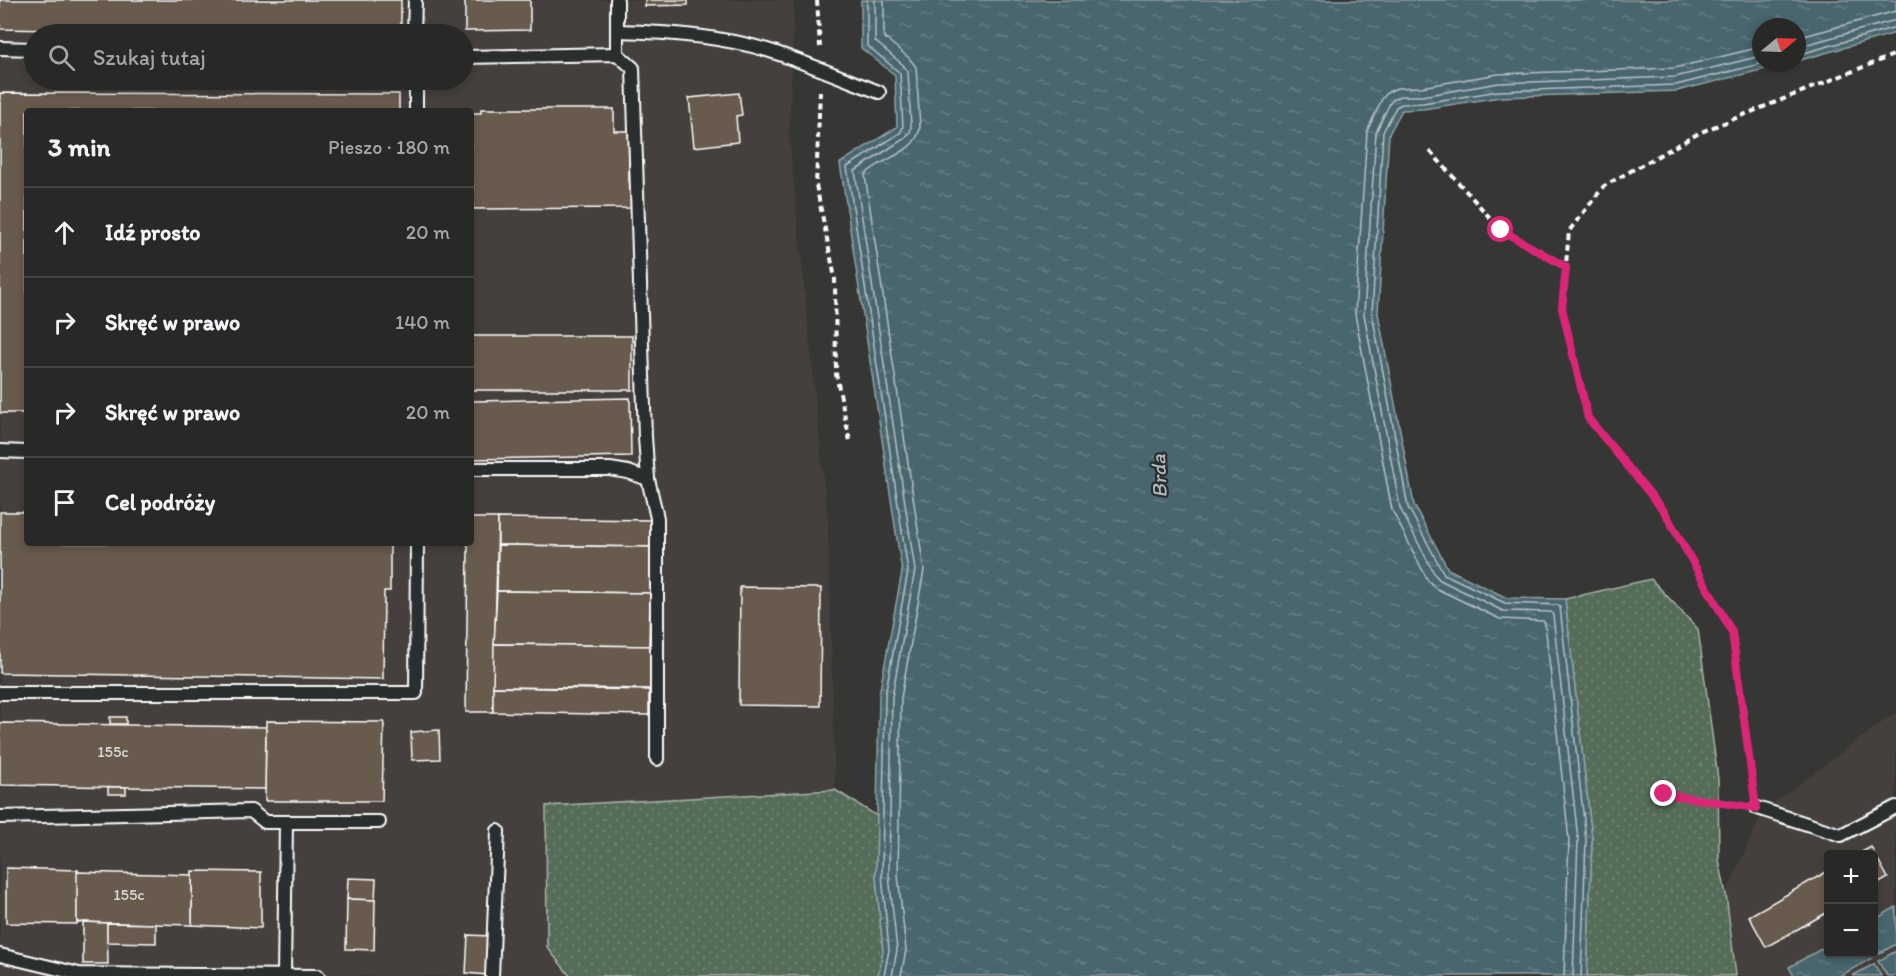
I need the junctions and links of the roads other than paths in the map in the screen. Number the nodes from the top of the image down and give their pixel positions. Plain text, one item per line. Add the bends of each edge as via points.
1 (415, 0) edge
2 (617, 0) edge
3 (414, 24) edge
4 (617, 31) junction
5 (0, 48) edge
6 (24, 49) edge
7 (617, 54) junction
8 (474, 57) edge
9 (416, 90) edge
10 (879, 92) dead end
11 (416, 108) edge
12 (0, 451) edge
13 (24, 452) edge
14 (474, 469) edge
15 (648, 479) junction
16 (417, 546) edge
17 (0, 693) edge
18 (657, 759) dead end
19 (1896, 807) edge
20 (1756, 808) road end
21 (0, 817) edge
22 (286, 822) junction
23 (379, 822) dead end
24 (498, 831) dead end
25 (0, 956) edge
26 (284, 976) edge
27 (318, 976) edge
28 (492, 976) edge

1 - 3 lane
2 - 4 lane
4 - 7 lane
4 - 10 lane via 652,32 767,50
5 - 6 lane
7 - 8 lane
7 - 15 lane via 633,68
9 - 11 lane
12 - 13 lane
14 - 15 lane via 610,469
15 - 18 lane via 657,518
16 - 17 lane via 416,693
19 - 20 lane via 1841,834
21 - 22 lane via 251,812 265,822
22 - 23 lane
22 - 26 lane
24 - 28 lane
25 - 26 lane via 79,974
26 - 27 lane

